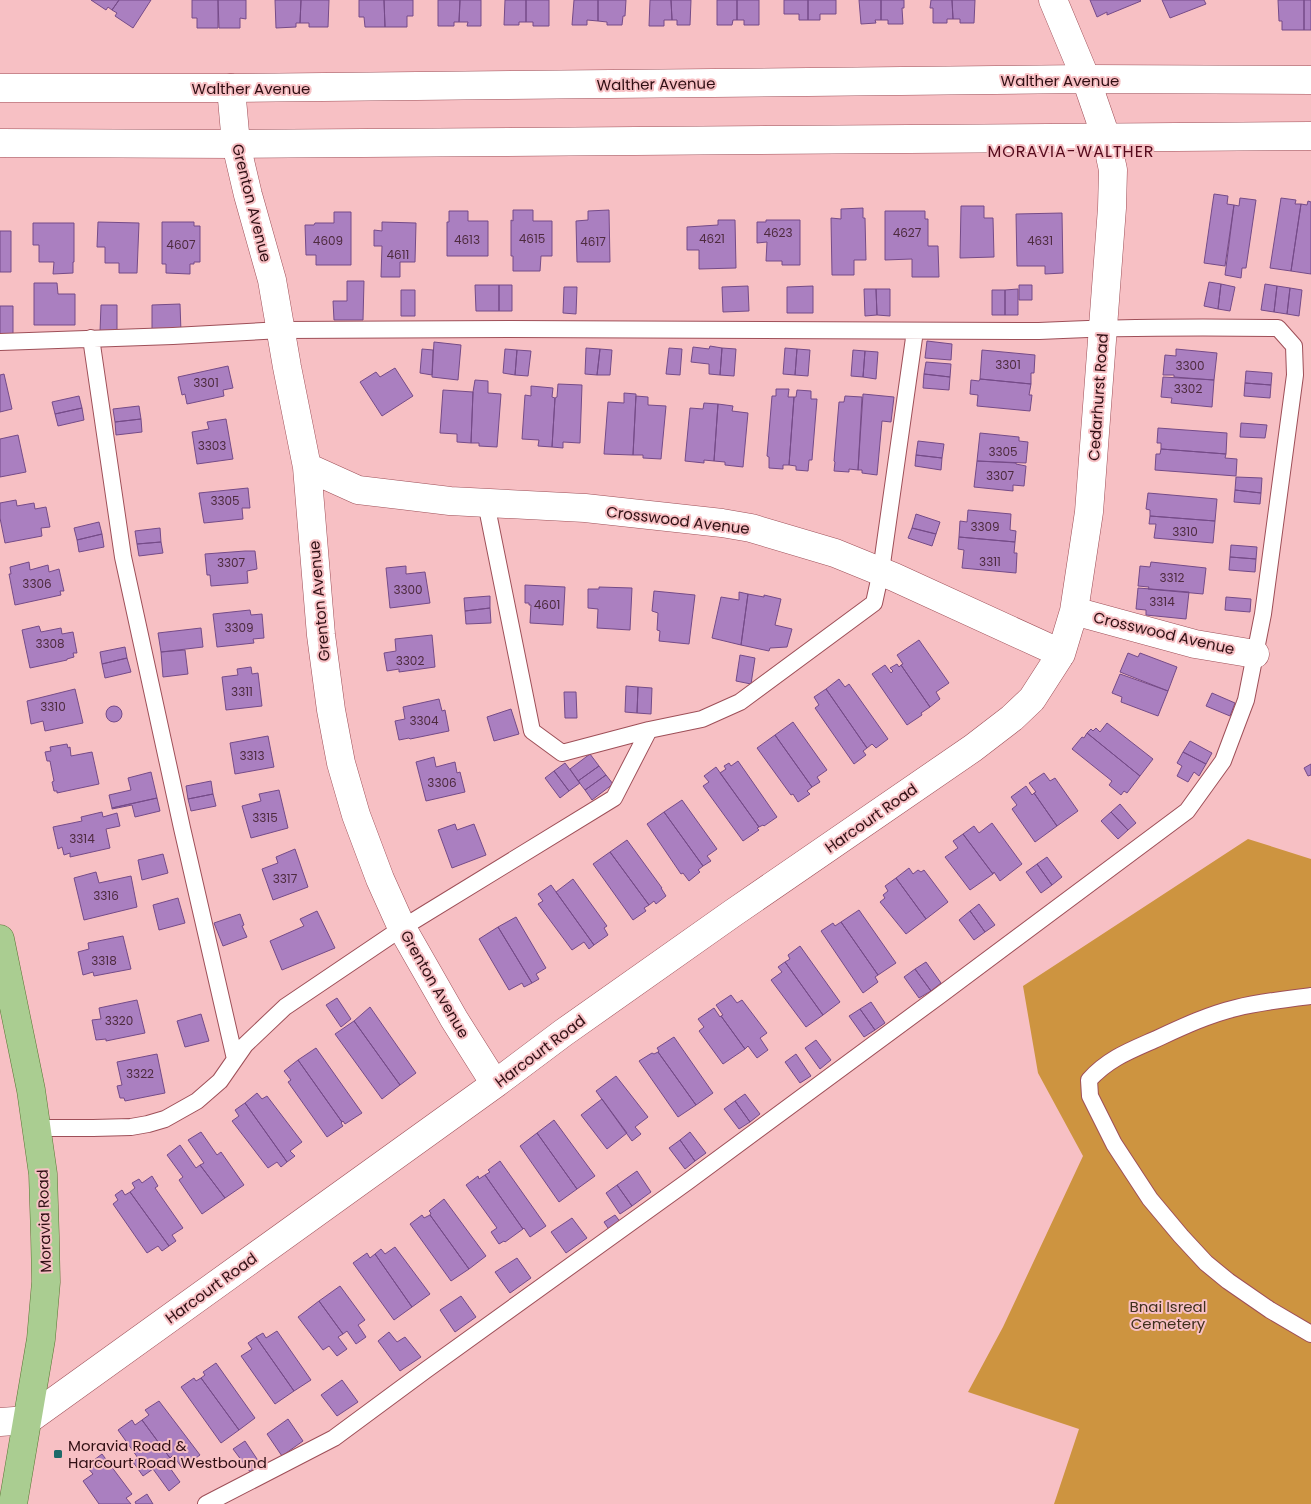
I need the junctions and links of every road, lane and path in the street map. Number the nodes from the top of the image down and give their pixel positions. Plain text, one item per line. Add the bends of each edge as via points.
1 (1052, 0) edge
2 (1086, 80) junction
3 (1311, 80) edge
4 (0, 88) edge
5 (231, 88) junction
6 (1311, 136) edge
7 (1106, 137) junction
8 (0, 143) edge
9 (236, 144) junction
10 (1104, 328) junction
11 (282, 330) junction
12 (915, 331) junction
13 (91, 338) junction
14 (0, 342) edge
15 (307, 467) junction
16 (486, 503) junction
17 (881, 572) junction
18 (1074, 611) junction
19 (1061, 654) junction
20 (1255, 654) junction
21 (649, 730) junction
22 (402, 928) junction
23 (0, 939) edge
24 (1311, 996) edge
25 (235, 1059) junction
26 (495, 1084) junction
27 (37, 1128) junction
28 (1311, 1334) edge
29 (28, 1420) junction
30 (0, 1422) edge
31 (13, 1504) edge
32 (206, 1504) edge

1 - 2 street
2 - 3 street, Walther Avenue
2 - 5 street, Walther Avenue
2 - 7 street, Cedarhurst Road
4 - 5 street, Walther Avenue
5 - 9 street, Grenton Avenue
6 - 7 street
7 - 9 street
7 - 10 street, Cedarhurst Road via 1113,170
8 - 9 street
9 - 11 street, Grenton Avenue
10 - 12 lane
10 - 18 street, Cedarhurst Road via 1090,512
10 - 20 lane via 1278,328 1294,346 1295,375
11 - 12 lane
11 - 13 lane
11 - 15 street, Grenton Avenue
12 - 17 lane
13 - 14 lane
13 - 25 lane via 123,557
15 - 16 street, Crosswood Avenue via 358,490
15 - 22 street, Grenton Avenue via 321,635 341,763 356,815
16 - 17 street, Crosswood Avenue via 585,508 751,528 835,553
16 - 21 lane via 532,731 562,753
17 - 19 street, Crosswood Avenue
17 - 21 lane via 874,603 740,702 702,719
18 - 19 street, Cedarhurst Road
18 - 20 street, Crosswood Avenue via 1195,644
19 - 26 street, Harcourt Road via 1032,699 1005,724
20 - 32 lane via 1246,700 1223,761 1187,810 734,1148 334,1438
21 - 22 lane via 614,798
22 - 25 lane via 284,1007
22 - 26 street, Grenton Avenue
23 - 27 main road, Moravia Road
24 - 28 lane via 1233,1008 1184,1026 1128,1051 1101,1067 1089,1080 1090,1096 1114,1144 1150,1199 1181,1236 1228,1281
25 - 27 lane via 211,1090 166,1119 131,1127
26 - 29 street, Harcourt Road
27 - 29 main road, Moravia Road via 43,1174 46,1282
29 - 30 street
29 - 31 main road, Moravia Road

